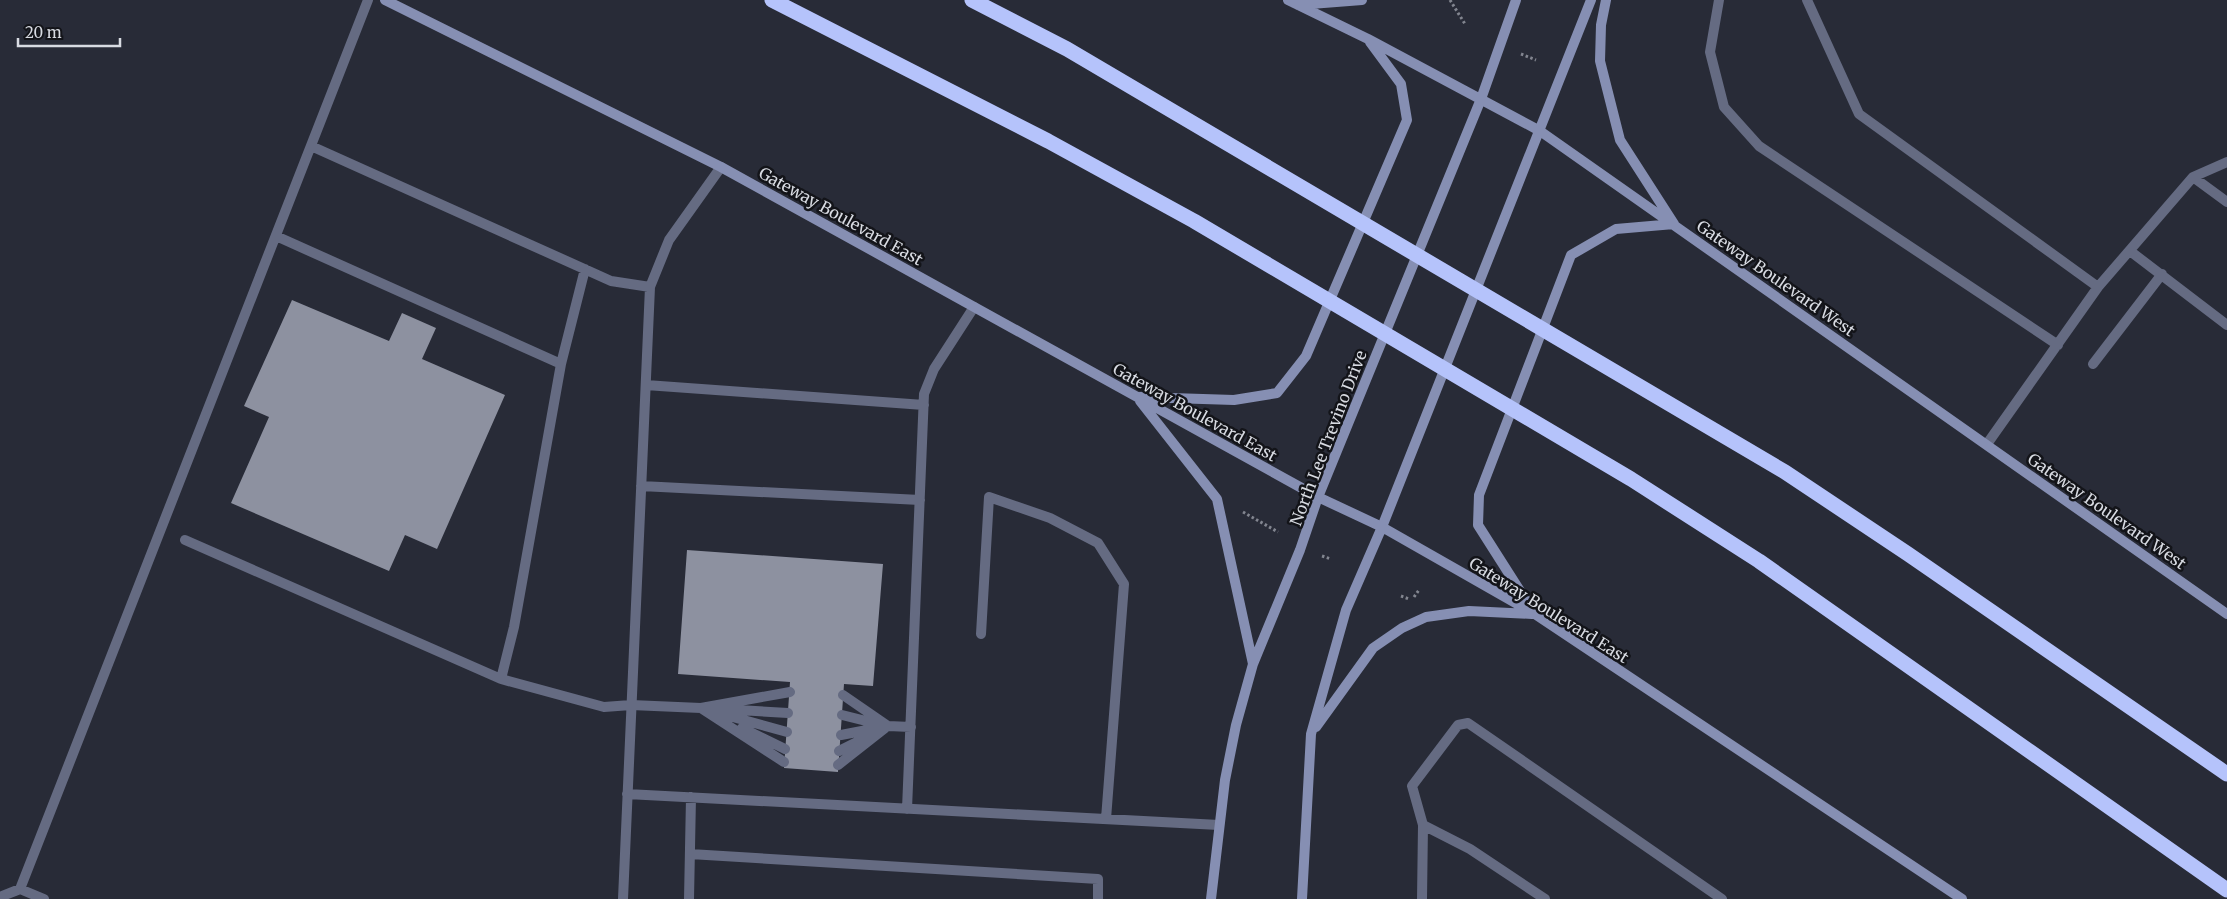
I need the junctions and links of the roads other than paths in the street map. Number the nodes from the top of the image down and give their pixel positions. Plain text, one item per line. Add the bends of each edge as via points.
1 (368, 0) edge
2 (385, 0) edge
3 (772, 0) edge
4 (972, 0) edge
5 (1288, 0) edge
6 (1362, 0) edge
7 (1516, 0) edge
8 (1591, 0) edge
9 (1606, 0) edge
10 (1719, 0) edge
11 (1807, 0) edge
12 (1298, 5) junction
13 (1368, 39) junction
14 (1481, 99) junction
15 (1540, 131) junction
16 (311, 146) junction
17 (2227, 162) edge
18 (720, 167) junction
19 (2193, 177) junction
20 (2227, 202) edge
21 (1674, 224) junction
22 (276, 236) junction
23 (2130, 251) junction
24 (585, 269) junction
25 (2162, 274) junction
26 (650, 287) junction
27 (2098, 287) junction
28 (974, 307) junction
29 (2227, 325) edge
30 (2058, 344) junction
31 (561, 364) junction
32 (2093, 364) dead end
33 (646, 385) junction
34 (1136, 397) junction
35 (924, 405) junction
36 (1987, 444) junction
37 (642, 486) junction
38 (1318, 497) junction
39 (920, 500) junction
40 (1382, 527) junction
41 (185, 540) dead end
42 (1535, 614) junction
43 (2227, 614) edge
44 (980, 634) dead end
45 (1252, 664) junction
46 (502, 679) junction
47 (790, 692) dead end
48 (844, 695) dead end
49 (631, 705) junction
50 (701, 708) junction
51 (788, 713) dead end
52 (842, 715) dead end
53 (888, 726) junction
54 (911, 727) junction
55 (787, 732) dead end
56 (1311, 734) junction
57 (841, 735) dead end
58 (785, 749) dead end
59 (839, 751) dead end
60 (784, 762) dead end
61 (838, 765) dead end
62 (2227, 774) edge
63 (627, 794) junction
64 (691, 797) junction
65 (907, 809) junction
66 (1106, 819) junction
67 (1220, 825) junction
68 (1423, 825) junction
69 (690, 854) junction
70 (20, 889) junction
71 (2227, 890) edge
72 (0, 897) edge
73 (44, 899) edge
74 (622, 899) edge
75 (689, 899) edge
76 (1098, 899) edge
77 (1211, 899) edge
78 (1302, 899) edge
79 (1422, 899) edge
80 (1545, 899) edge
81 (1722, 899) edge
82 (1962, 899) edge

1 - 16 lane
2 - 18 main road, Gateway Boulevard East
3 - 71 highway via 1048,141 1194,221 1631,479 1759,561
4 - 62 highway via 1067,49 1785,472
5 - 12 main road, Gateway Boulevard West
6 - 12 main road
7 - 14 main road, North Lee Trevino Drive
8 - 15 main road
9 - 21 main road via 1601,25 1600,61 1620,140
10 - 30 lane via 1710,52 1724,107 1759,146
11 - 27 lane via 1859,114
12 - 13 main road, Gateway Boulevard West
13 - 14 main road, Gateway Boulevard West
13 - 34 main road via 1401,84 1407,120 1306,356 1277,393 1234,400
14 - 15 main road, Gateway Boulevard West
14 - 38 main road, North Lee Trevino Drive
15 - 21 main road, Gateway Boulevard West
15 - 40 main road
16 - 22 lane
16 - 24 lane
17 - 19 lane
18 - 26 lane via 669,240
18 - 28 main road, Gateway Boulevard East
19 - 20 lane
19 - 23 lane
21 - 36 main road, Gateway Boulevard West
21 - 42 main road via 1616,229 1571,255 1479,495 1478,524
22 - 31 lane
22 - 70 lane
23 - 25 lane
23 - 27 lane
24 - 26 lane via 611,281
24 - 31 lane
25 - 29 lane
25 - 32 lane
26 - 33 lane
27 - 30 lane
28 - 34 main road, Gateway Boulevard East
28 - 35 lane via 934,369 924,394
30 - 36 lane
31 - 46 lane
33 - 35 lane
33 - 37 lane
34 - 38 main road, Gateway Boulevard East
34 - 45 main road via 1217,500
35 - 39 lane
36 - 43 main road, Gateway Boulevard West
37 - 39 lane
37 - 49 lane
38 - 40 main road, Gateway Boulevard East
38 - 45 main road, North Lee Trevino Drive via 1300,550
39 - 54 lane
40 - 42 main road, Gateway Boulevard East
40 - 56 main road via 1346,610
41 - 46 lane
42 - 56 main road via 1469,611 1426,617 1402,628 1373,648
42 - 82 main road, Gateway Boulevard East
44 - 66 lane via 990,497 1050,518 1098,543 1124,584
45 - 67 main road, North Lee Trevino Drive via 1225,780
46 - 49 lane via 604,706
47 - 50 lane
48 - 53 lane
49 - 50 lane
49 - 63 lane
50 - 51 lane
50 - 55 lane
50 - 58 lane
50 - 60 lane
52 - 53 lane
53 - 54 lane
53 - 57 lane
53 - 59 lane
53 - 61 lane
54 - 65 lane
56 - 78 main road
63 - 64 lane
63 - 74 lane
64 - 65 lane
64 - 69 lane
65 - 66 lane
66 - 67 lane
67 - 77 main road, North Lee Trevino Drive
68 - 79 lane
68 - 80 lane via 1470,849
68 - 81 lane via 1412,786 1458,725 1468,722
69 - 75 lane
69 - 76 lane via 1098,879
70 - 72 lane
70 - 73 lane

